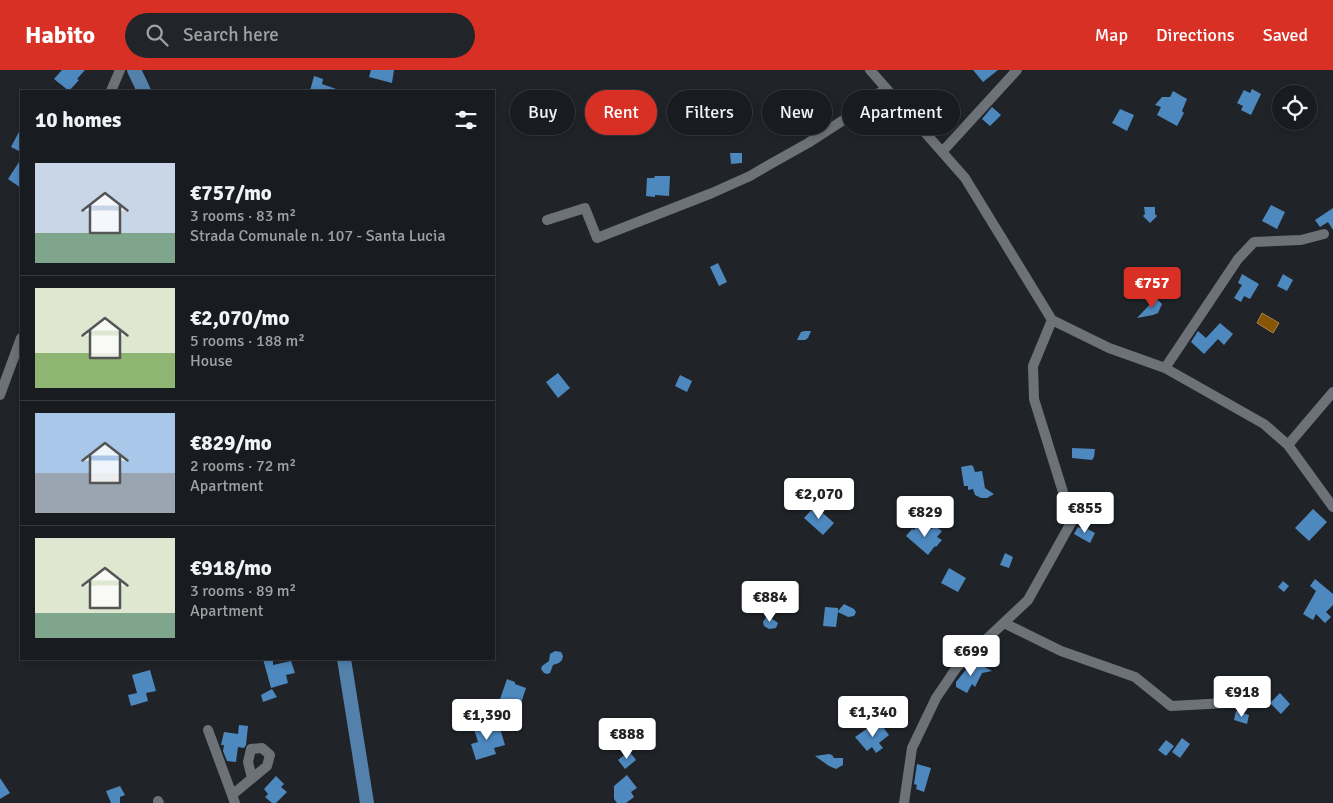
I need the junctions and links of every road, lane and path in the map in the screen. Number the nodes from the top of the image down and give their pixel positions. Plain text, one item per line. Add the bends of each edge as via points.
1 (120, 70) edge
2 (134, 70) edge
3 (870, 70) edge
4 (1017, 70) edge
5 (886, 88) junction
6 (111, 90) edge
7 (144, 90) edge
8 (942, 152) junction
9 (546, 220) dead end
10 (1324, 234) dead end
11 (1052, 320) junction
12 (20, 341) edge
13 (1165, 368) junction
14 (1333, 392) edge
15 (0, 395) edge
16 (1288, 445) junction
17 (1333, 507) edge
18 (1004, 623) junction
19 (344, 660) edge
20 (1226, 703) dead end
21 (208, 730) dead end
22 (252, 778) dead end
23 (234, 799) edge
24 (367, 803) edge
25 (904, 803) edge

1 - 6 street
2 - 7 main road
3 - 5 street
4 - 8 street
5 - 8 street
5 - 9 street via 808,143 750,176 605,235 597,238 585,208
8 - 11 street via 965,178
10 - 13 street via 1301,240 1254,242 1238,259
11 - 13 street via 1110,348
11 - 18 street via 1033,366 1034,399 1072,521 1028,600
12 - 15 street
13 - 16 street via 1264,424
14 - 16 street
16 - 17 street
18 - 20 street via 1061,650 1135,677 1171,706
18 - 25 street via 956,667 936,698 912,748
19 - 24 main road
21 - 23 street
22 - 23 street

